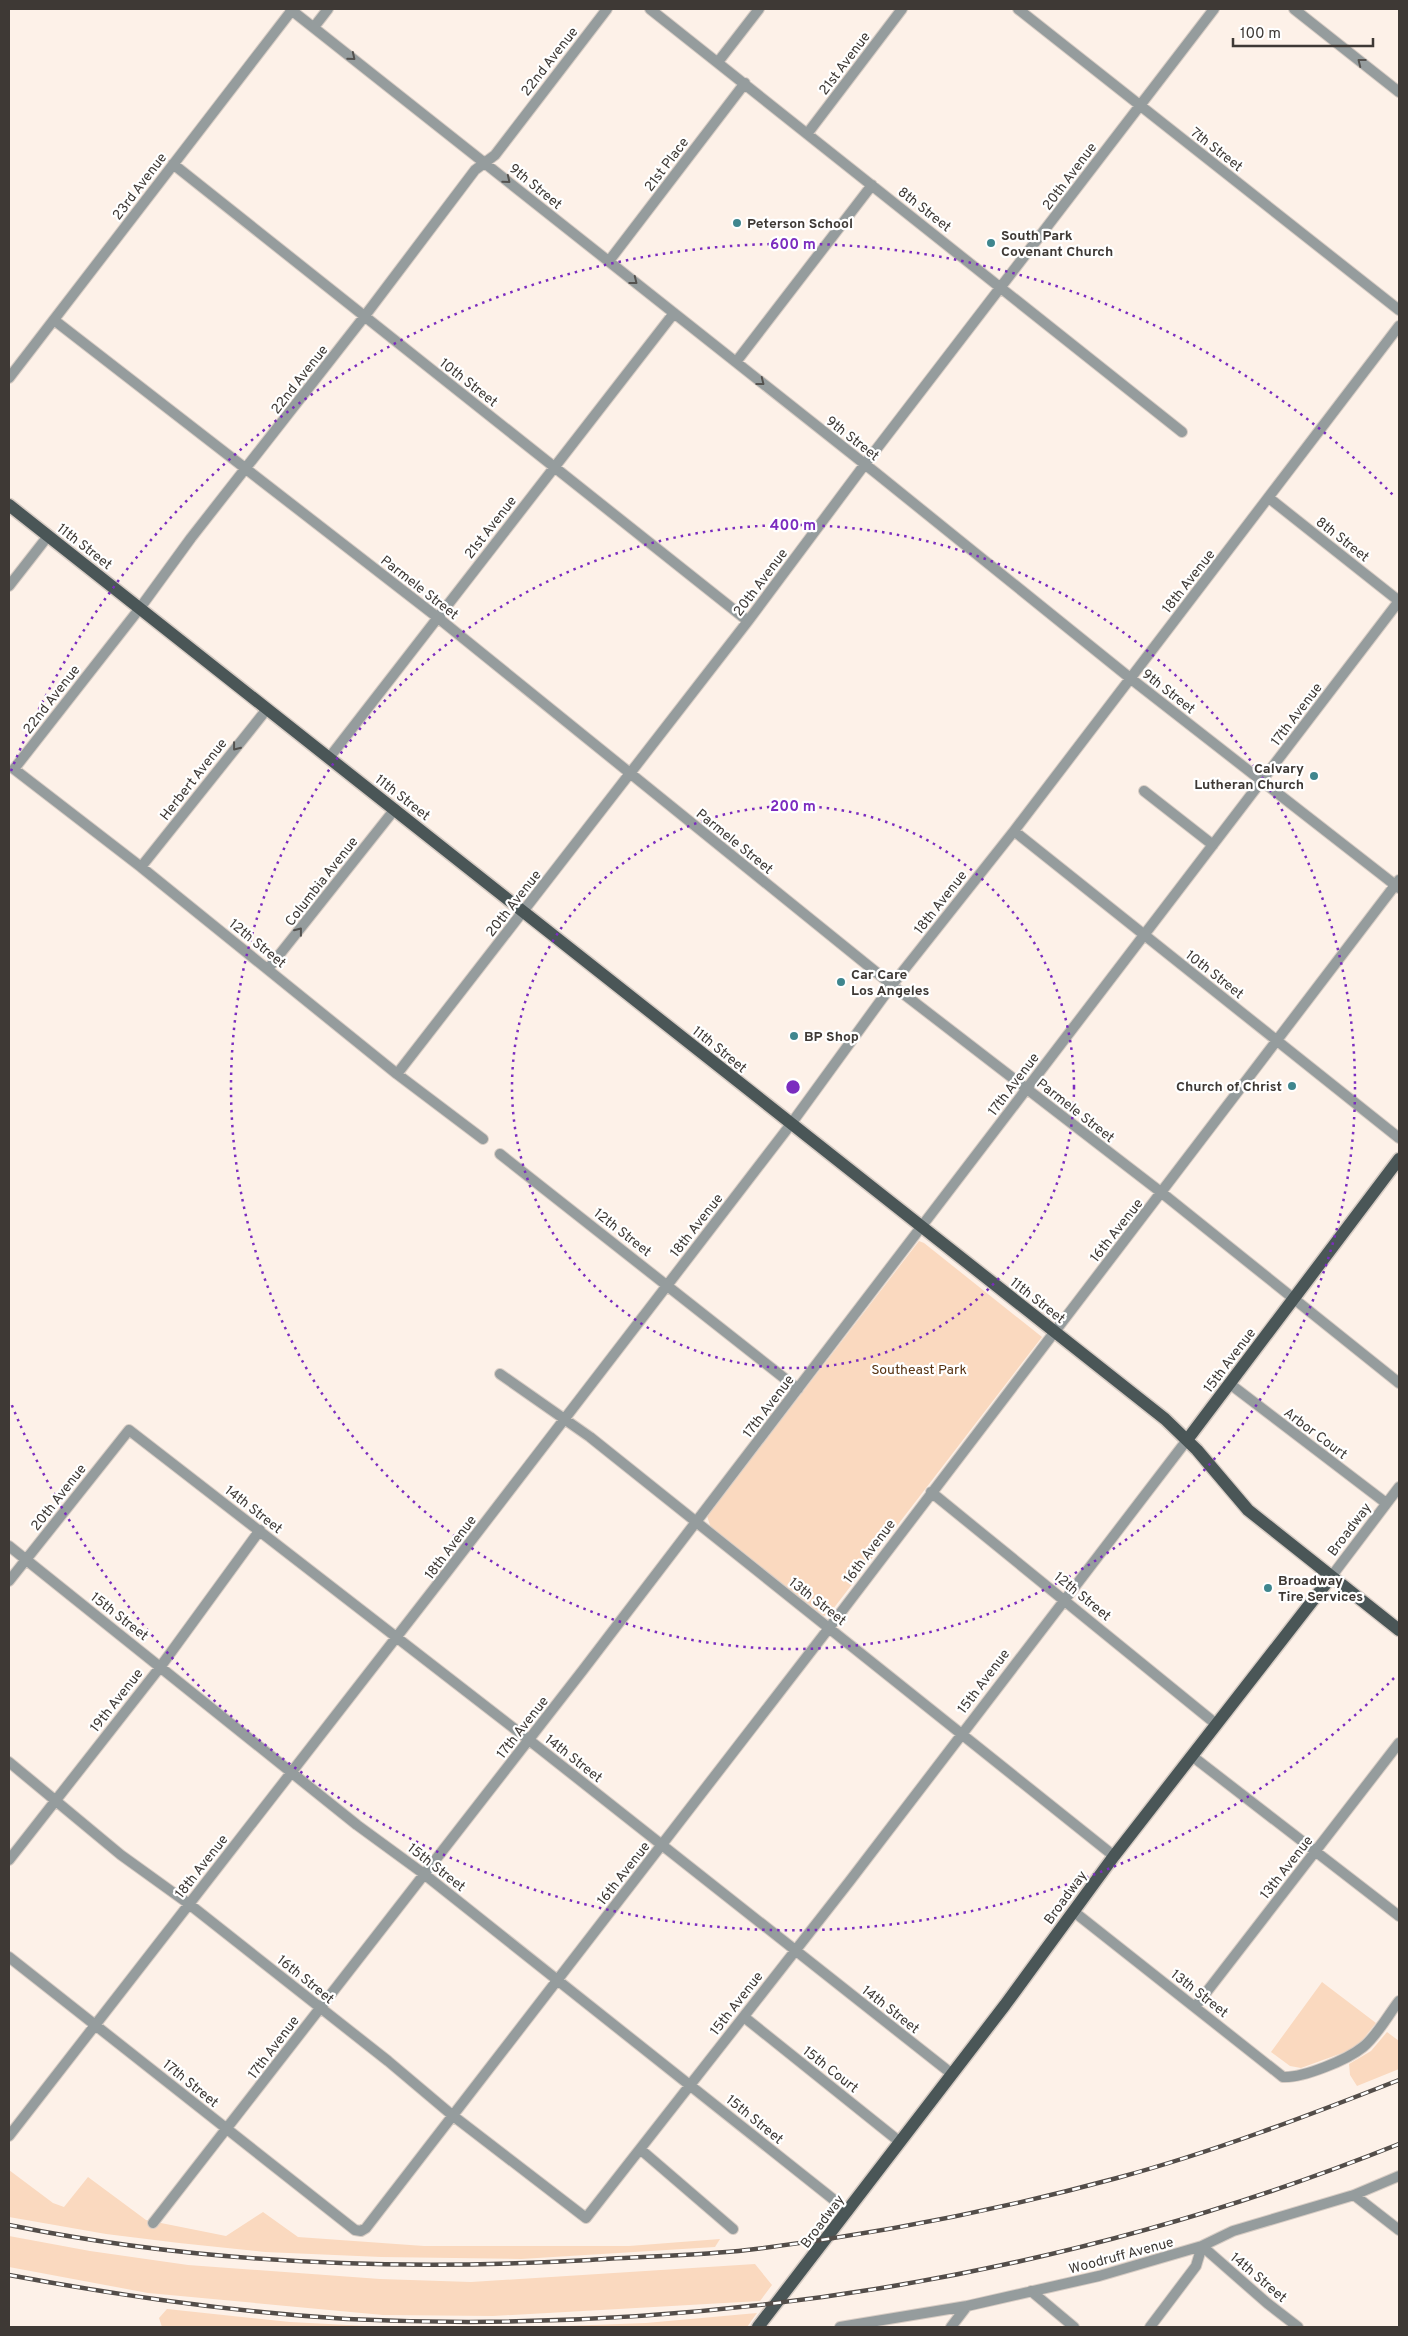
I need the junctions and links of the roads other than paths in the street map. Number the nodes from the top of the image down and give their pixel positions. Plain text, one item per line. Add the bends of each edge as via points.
1 (328, 9) edge
2 (607, 9) edge
3 (650, 9) edge
4 (759, 9) edge
5 (902, 9) edge
6 (1018, 9) edge
7 (1214, 9) edge
8 (1294, 9) edge
9 (291, 10) edge
10 (314, 27) junction
11 (718, 62) junction
12 (745, 83) junction
13 (1399, 92) edge
14 (1140, 106) junction
15 (807, 134) junction
16 (485, 163) junction
17 (173, 164) junction
18 (872, 185) junction
19 (609, 262) junction
20 (1001, 287) junction
21 (1399, 310) edge
22 (674, 313) junction
23 (364, 317) junction
24 (54, 320) junction
25 (1399, 326) edge
26 (736, 362) junction
27 (9, 378) edge
28 (1182, 432) dead end
29 (865, 464) junction
30 (554, 467) junction
31 (246, 469) junction
32 (1269, 498) junction
33 (9, 505) edge
34 (48, 536) junction
35 (9, 586) edge
36 (1399, 601) edge
37 (140, 608) junction
38 (437, 617) junction
39 (748, 621) junction
40 (1130, 678) junction
41 (267, 709) junction
42 (329, 758) junction
43 (14, 769) joint
44 (629, 774) junction
45 (1262, 782) junction
46 (1144, 791) dead end
47 (395, 809) junction
48 (1014, 831) junction
49 (1213, 845) junction
50 (141, 867) junction
51 (1398, 884) edge
52 (524, 912) junction
53 (1145, 934) junction
54 (268, 969) junction
55 (892, 985) junction
56 (1278, 1040) junction
57 (397, 1074) junction
58 (1026, 1089) junction
59 (791, 1124) junction
60 (1399, 1138) edge
61 (483, 1139) dead end
62 (500, 1154) dead end
63 (1399, 1159) edge
64 (1162, 1193) junction
65 (921, 1227) junction
66 (667, 1285) junction
67 (1294, 1298) junction
68 (1054, 1332) junction
69 (500, 1374) dead end
70 (1399, 1383) edge
71 (1230, 1384) junction
72 (798, 1389) junction
73 (565, 1418) junction
74 (129, 1430) joint
75 (1187, 1440) junction
76 (1399, 1487) edge
77 (931, 1492) junction
78 (1386, 1503) junction
79 (696, 1522) junction
80 (260, 1530) junction
81 (9, 1546) edge
82 (26, 1559) junction
83 (1331, 1577) junction
84 (9, 1581) edge
85 (1065, 1598) junction
86 (829, 1628) junction
87 (1399, 1630) edge
88 (398, 1637) junction
89 (161, 1666) junction
90 (1216, 1724) junction
91 (962, 1733) junction
92 (529, 1740) junction
93 (1399, 1743) edge
94 (1192, 1756) junction
95 (9, 1762) edge
96 (292, 1772) junction
97 (56, 1799) junction
98 (661, 1846) junction
99 (1315, 1851) junction
100 (1114, 1856) junction
101 (9, 1860) edge
102 (424, 1874) junction
103 (189, 1904) junction
104 (1073, 1911) junction
105 (1399, 1916) edge
106 (795, 1951) junction
107 (9, 1957) edge
108 (558, 1980) junction
109 (1399, 2001) edge
110 (1195, 2007) junction
111 (320, 2008) junction
112 (744, 2017) junction
113 (95, 2025) junction
114 (952, 2074) junction
115 (691, 2086) junction
116 (452, 2115) junction
117 (227, 2130) junction
118 (9, 2136) edge
119 (900, 2142) junction
120 (640, 2149) junction
121 (1399, 2176) edge
122 (1354, 2195) junction
123 (848, 2211) junction
124 (586, 2218) joint
125 (153, 2223) dead end
126 (734, 2229) dead end
127 (355, 2230) joint
128 (1399, 2230) edge
129 (1202, 2246) junction
130 (1031, 2292) junction
131 (968, 2306) junction
132 (758, 2327) edge
133 (840, 2327) edge
134 (951, 2327) edge
135 (1074, 2327) edge
136 (1150, 2327) edge
137 (1298, 2327) edge

1 - 10 street
2 - 16 street, 22nd Avenue
3 - 11 street, 8th Street
4 - 11 street
5 - 15 street, 21st Avenue
6 - 14 street, 7th Street
7 - 14 street, 20th Avenue
13 -> 8 street
9 - 10 street, 9th Street
9 - 17 street, 23rd Avenue
10 -> 16 street, 9th Street
11 - 12 street, 8th Street
12 - 15 street, 8th Street
12 - 19 street, 21st Place
14 - 20 street, 20th Avenue
14 - 21 street, 7th Street
15 - 18 street, 8th Street
16 -> 19 street, 9th Street
16 - 23 street, 22nd Avenue via 475,170
17 - 23 street, 10th Street
17 - 24 street, 23rd Avenue
18 - 20 street, 8th Street
18 - 26 street
19 -> 22 street, 9th Street
20 - 28 street, 8th Street
20 - 29 street, 20th Avenue
22 - 26 street, 9th Street
22 - 30 street, 21st Avenue
23 - 30 street, 10th Street
23 - 31 street, 22nd Avenue
24 - 27 street, 23rd Avenue
24 - 31 street, Parmele Street
25 - 32 street, 18th Avenue
26 -> 29 street, 9th Street
29 - 39 street, 20th Avenue
29 - 40 street, 9th Street
30 - 38 street, 21st Avenue
30 - 39 street, 10th Street
31 - 37 street, 22nd Avenue
31 - 38 street, Parmele Street
32 - 36 street, 8th Street
32 - 40 street, 18th Avenue
33 - 34 main road, 11th Street
34 - 35 street
34 - 37 main road, 11th Street
36 - 45 street, 17th Avenue
37 - 41 main road, 11th Street
37 - 43 street, 22nd Avenue
38 - 42 street, 21st Avenue
38 - 44 street, Parmele Street
39 - 44 street, 20th Avenue
40 - 45 street, 9th Street
40 - 48 street, 18th Avenue
41 - 42 main road, 11th Street
41 -> 50 street, Herbert Avenue
42 - 47 main road, 11th Street
43 - 50 street, 12th Street
44 - 52 street, 20th Avenue
44 - 55 street, Parmele Street
45 - 49 street, 17th Avenue
45 - 51 street, 9th Street
46 - 49 street
47 - 52 main road, 11th Street
54 -> 47 street, Columbia Avenue
48 - 53 street, 10th Street
48 - 55 street, 18th Avenue
49 - 53 street, 17th Avenue
50 - 54 street, 12th Street
51 - 56 street, 16th Avenue
52 - 57 street, 20th Avenue
52 - 59 main road, 11th Street
53 - 56 street, 10th Street
53 - 58 street, 17th Avenue
54 - 57 street, 12th Street
55 - 58 street, Parmele Street
55 - 59 street, 18th Avenue
56 - 60 street, 10th Street
56 - 64 street, 16th Avenue
57 - 61 street, 12th Street
58 - 64 street, Parmele Street
58 - 65 street, 17th Avenue
59 - 65 main road, 11th Street
59 - 66 street, 18th Avenue
62 - 66 street, 12th Street
63 - 67 main road, 15th Avenue
64 - 67 street, Parmele Street
64 - 68 street, 16th Avenue
65 - 68 main road, 11th Street
65 - 72 street, 17th Avenue
66 - 72 street, 12th Street
66 - 73 street, 18th Avenue
67 - 70 street, Parmele Street
67 - 71 main road, 15th Avenue
68 - 75 main road, 11th Street
68 - 77 street, 16th Avenue
69 - 73 street, 13th Street
71 - 75 main road, 15th Avenue
71 - 78 street, Arbor Court
72 - 79 street, 17th Avenue
73 - 79 street, 13th Street
73 - 88 street, 18th Avenue
74 - 80 street, 14th Street
74 - 82 street, 20th Avenue
75 - 83 main road, 11th Street via 1248,1510
75 - 85 street, 15th Avenue
76 - 78 street, Broadway
77 - 85 street, 12th Street
77 - 86 street, 16th Avenue
78 - 83 street, Broadway
79 - 86 street, 13th Street
79 - 92 street, 17th Avenue
80 - 88 street, 14th Street
80 - 89 street, 19th Avenue
81 - 82 street, 15th Street
82 - 84 street, 20th Avenue
82 - 89 street, 15th Street
83 - 87 main road, 11th Street
83 - 90 main road, Broadway
85 - 90 street, 12th Street
85 - 91 street, 15th Avenue
86 - 91 street, 13th Street
86 - 98 street, 16th Avenue
88 - 92 street, 14th Street
88 - 96 street, 18th Avenue
89 - 96 street, 15th Street
89 - 97 street, 19th Avenue
90 - 94 main road, Broadway
91 - 100 street, 13th Street
91 - 106 street, 15th Avenue
92 - 98 street, 14th Street
92 - 102 street, 17th Avenue
93 - 99 street, 13th Avenue
94 - 99 street
94 - 100 main road, Broadway
95 - 97 street, 16th Street
96 - 102 street, 15th Street
96 - 103 street, 18th Avenue
97 - 101 street, 19th Avenue
97 - 103 street, 16th Street
98 - 106 street, 14th Street
98 - 108 street, 16th Avenue
99 - 105 street
99 - 110 street, 13th Avenue
100 - 104 main road, Broadway
102 - 108 street, 15th Street
102 - 111 street, 17th Avenue
103 - 111 street, 16th Street
103 - 113 street, 18th Avenue
104 - 110 street, 13th Street
104 - 114 main road, Broadway
106 - 112 street, 15th Avenue
106 - 114 street, 14th Street
107 - 113 street, 17th Street
108 - 115 street, 15th Street
108 - 116 street, 16th Avenue
109 - 110 street, 13th Street via 1365,2046 1290,2078 1283,2077
111 - 116 street, 16th Street
111 - 117 street, 17th Avenue
112 - 115 street, 15th Avenue
112 - 119 street, 15th Court
113 - 117 street, 17th Street
113 - 118 street, 18th Avenue
114 - 119 main road, Broadway
115 - 120 street, 15th Avenue
115 - 123 street, 15th Street
116 - 124 street, 16th Street
116 - 127 street, 16th Avenue via 366,2228
117 - 125 street, 17th Avenue
117 - 127 street, 17th Street
119 - 123 main road, Broadway
120 - 124 street, 15th Avenue
120 - 126 street
121 - 122 street, Woodruff Avenue
122 - 128 street
122 - 129 street, Woodruff Avenue via 1233,2231
123 - 132 main road, Broadway
129 - 130 street, Woodruff Avenue
129 - 136 street via 1196,2266
129 - 137 street, 14th Street
130 - 131 street, Woodruff Avenue
130 - 135 street
131 - 133 street, Woodruff Avenue
131 - 134 street

